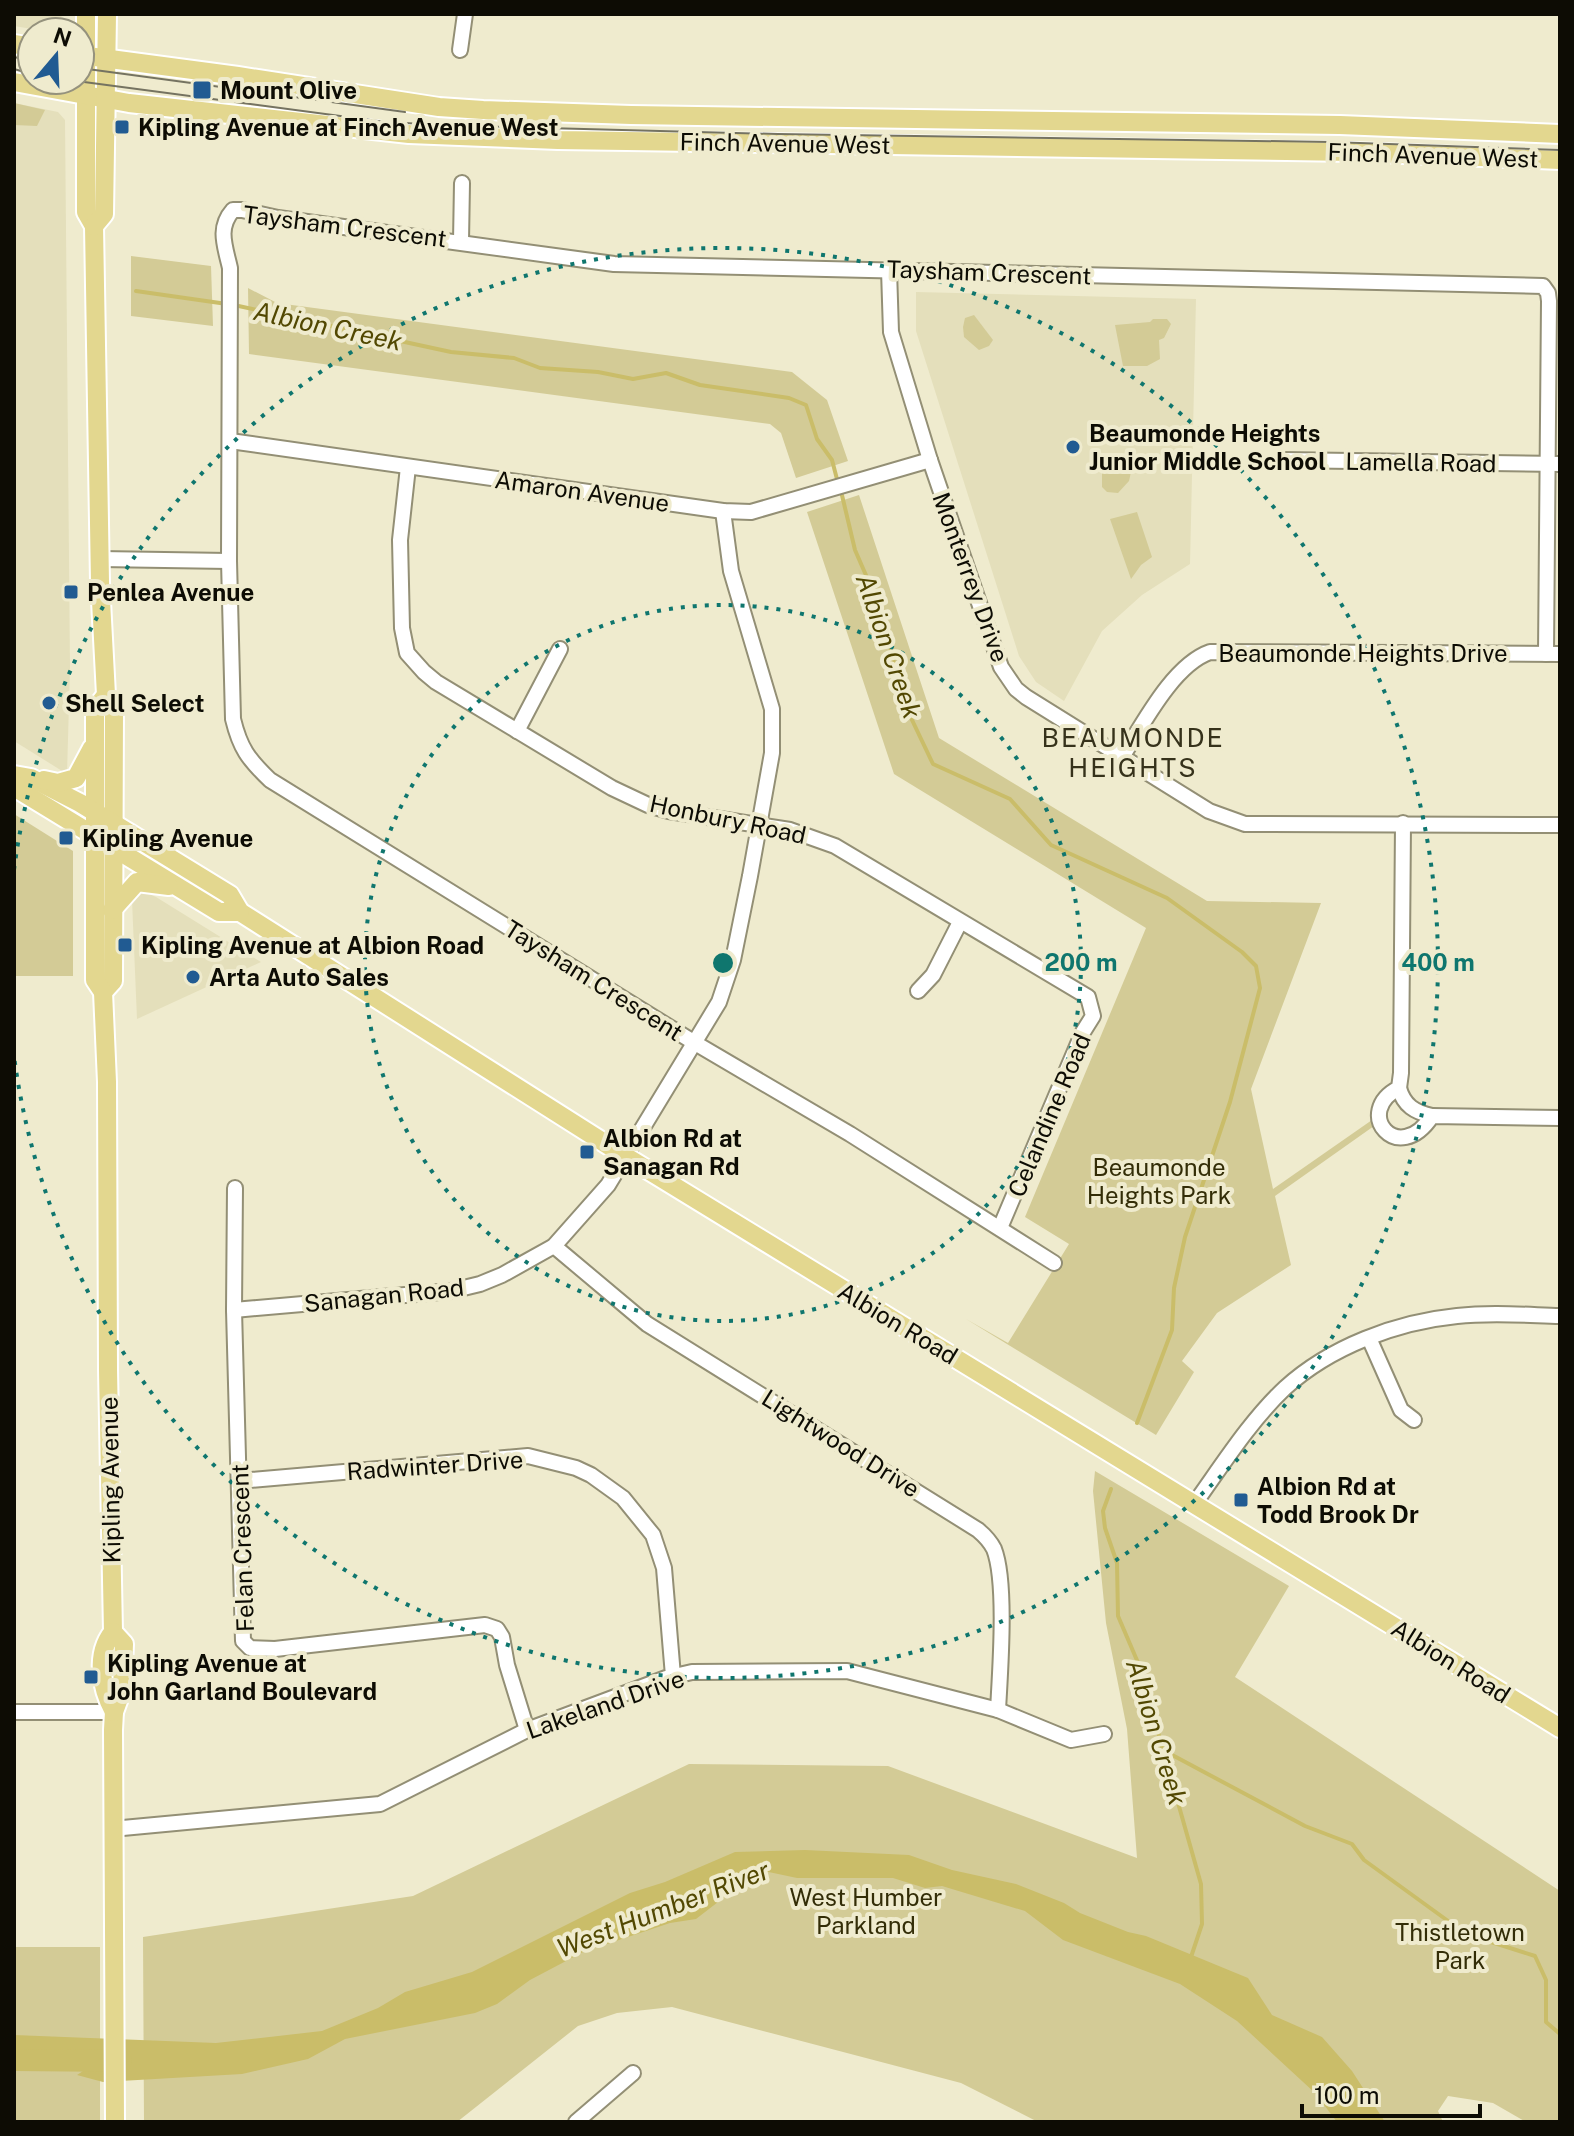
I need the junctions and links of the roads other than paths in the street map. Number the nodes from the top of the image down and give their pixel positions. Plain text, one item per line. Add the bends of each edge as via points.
1 (107, 14) edge
2 (465, 14) edge
3 (460, 50) dead end
4 (96, 58) edge
5 (106, 59) junction
6 (85, 96) joint
7 (105, 99) junction
8 (1560, 134) edge
9 (1560, 160) edge
10 (462, 183) dead end
11 (94, 226) junction
12 (461, 241) junction
13 (889, 270) junction
14 (230, 441) junction
15 (930, 460) junction
16 (1282, 460) dead end
17 (1554, 464) edge
18 (408, 467) junction
19 (723, 511) junction
20 (100, 559) junction
21 (229, 561) junction
22 (560, 649) dead end
23 (1553, 654) edge
24 (106, 695) junction
25 (517, 731) junction
26 (95, 742) junction
27 (1122, 757) junction
28 (20, 779) edge
29 (94, 811) junction
30 (113, 822) junction
31 (1403, 823) junction
32 (1560, 825) edge
33 (759, 826) junction
34 (94, 836) junction
35 (112, 848) junction
36 (176, 887) junction
37 (112, 910) junction
38 (240, 912) junction
39 (960, 922) junction
40 (918, 991) dead end
41 (103, 992) junction
42 (1090, 1002) joint
43 (695, 1043) junction
44 (1399, 1088) junction
45 (1432, 1116) junction
46 (1560, 1118) edge
47 (625, 1156) junction
48 (235, 1188) dead end
49 (1000, 1228) junction
50 (554, 1246) junction
51 (1054, 1263) dead end
52 (234, 1310) junction
53 (1560, 1316) edge
54 (1369, 1338) junction
55 (1414, 1420) dead end
56 (239, 1481) junction
57 (1195, 1503) junction
58 (673, 1676) junction
59 (998, 1710) junction
60 (14, 1712) edge
61 (114, 1712) junction
62 (1560, 1728) edge
63 (527, 1730) junction
64 (1104, 1734) dead end
65 (112, 1829) junction
66 (633, 2073) dead end
67 (115, 2122) edge
68 (576, 2122) edge

1 - 5 main road, Kipling Avenue
2 - 3 street
4 - 5 main road, Finch Avenue West
5 - 7 main road, Kipling Avenue
5 - 8 main road, Finch Avenue West via 483,110 1340,125
6 - 7 main road, Finch Avenue West
6 - 11 main road, Kipling Avenue via 86,212
7 - 9 main road, Finch Avenue West via 409,134
7 - 11 main road, Kipling Avenue via 104,214
10 - 12 street
11 - 20 main road, Kipling Avenue
12 - 13 street, Taysham Crescent via 614,264
12 - 14 street, Taysham Crescent via 233,210 221,231 230,268
13 - 15 street, Monterrey Drive via 891,332
13 - 17 street, Taysham Crescent via 1543,286 1549,301
14 - 18 street, Amaron Avenue
14 - 21 street, Taysham Crescent
15 - 19 street, Amaron Avenue via 751,512
15 - 27 street, Monterrey Drive via 1001,667 1018,691
16 - 17 street, Lamella Road
17 - 23 street, Taysham Crescent
18 - 19 street, Amaron Avenue
18 - 25 street, Honbury Road via 400,540 407,653 436,682
19 - 33 street, Sanagan Road via 731,571 772,709 772,753
20 - 21 street
20 - 24 main road, Kipling Avenue
21 - 43 street, Taysham Crescent via 233,719 239,744 251,762 270,780
22 - 25 street
23 - 27 street, Beaumonde Heights Drive via 1210,652 1180,671
24 - 26 main road, Kipling Avenue via 95,709
24 - 30 main road, Kipling Avenue via 114,710
25 - 33 street, Honbury Road via 648,805
26 - 28 main road via 76,778 58,783
26 - 29 main road, Kipling Avenue
27 - 31 street, Monterrey Drive via 1209,811 1245,824
28 - 29 main road, Albion Road
28 - 34 main road, Albion Road via 19,790
29 - 30 main road, Albion Road
29 - 34 main road, Kipling Avenue
30 - 35 main road, Kipling Avenue
30 - 38 main road, Albion Road via 230,895
31 - 32 street, Monterrey Drive
31 - 44 street
33 - 39 street, Honbury Road via 790,830 835,846
33 - 43 street, Sanagan Road via 733,960 719,1002
34 - 35 main road, Albion Road
34 - 41 main road, Kipling Avenue via 95,980
35 - 36 main road, Albion Road
35 - 37 main road, Kipling Avenue
36 - 37 main road via 137,882
36 - 38 main road, Albion Road via 219,912
37 - 41 main road, Kipling Avenue via 113,981
38 - 47 main road, Albion Road
39 - 40 street via 933,975
39 - 42 street, Honbury Road
41 - 61 main road, Kipling Avenue via 113,1632 103,1643 103,1690
42 - 49 street, Celandine Road via 1093,1016
43 - 47 street, Sanagan Road
43 - 49 street, Taysham Crescent
44 - 45 street via 1416,1112
44 - 45 street via 1384,1095 1378,1107 1385,1132 1398,1139 1412,1137
45 - 46 street
47 - 50 street, Sanagan Road via 608,1185
47 - 57 main road, Albion Road
48 - 52 street, Felan Crescent
49 - 51 street, Taysham Crescent
50 - 52 street, Sanagan Road via 502,1275 451,1291
50 - 59 street, Lightwood Drive via 647,1324 988,1539 1000,1579
52 - 56 street, Felan Crescent
53 - 54 street via 1456,1316
54 - 55 street via 1401,1410
54 - 57 street via 1338,1351 1285,1389
56 - 58 street, Radwinter Drive via 528,1456 576,1468 623,1498 653,1535 664,1568
56 - 63 street, Felan Crescent via 242,1634 250,1648 485,1625 502,1637
57 - 62 main road, Albion Road
58 - 59 street, Lakeland Drive via 847,1671
58 - 63 street, Lakeland Drive
59 - 64 street, Lakeland Drive via 1071,1740
60 - 61 street
61 - 65 main road, Kipling Avenue
63 - 65 street, Lakeland Drive via 380,1804
65 - 67 main road, Kipling Avenue
66 - 68 street

